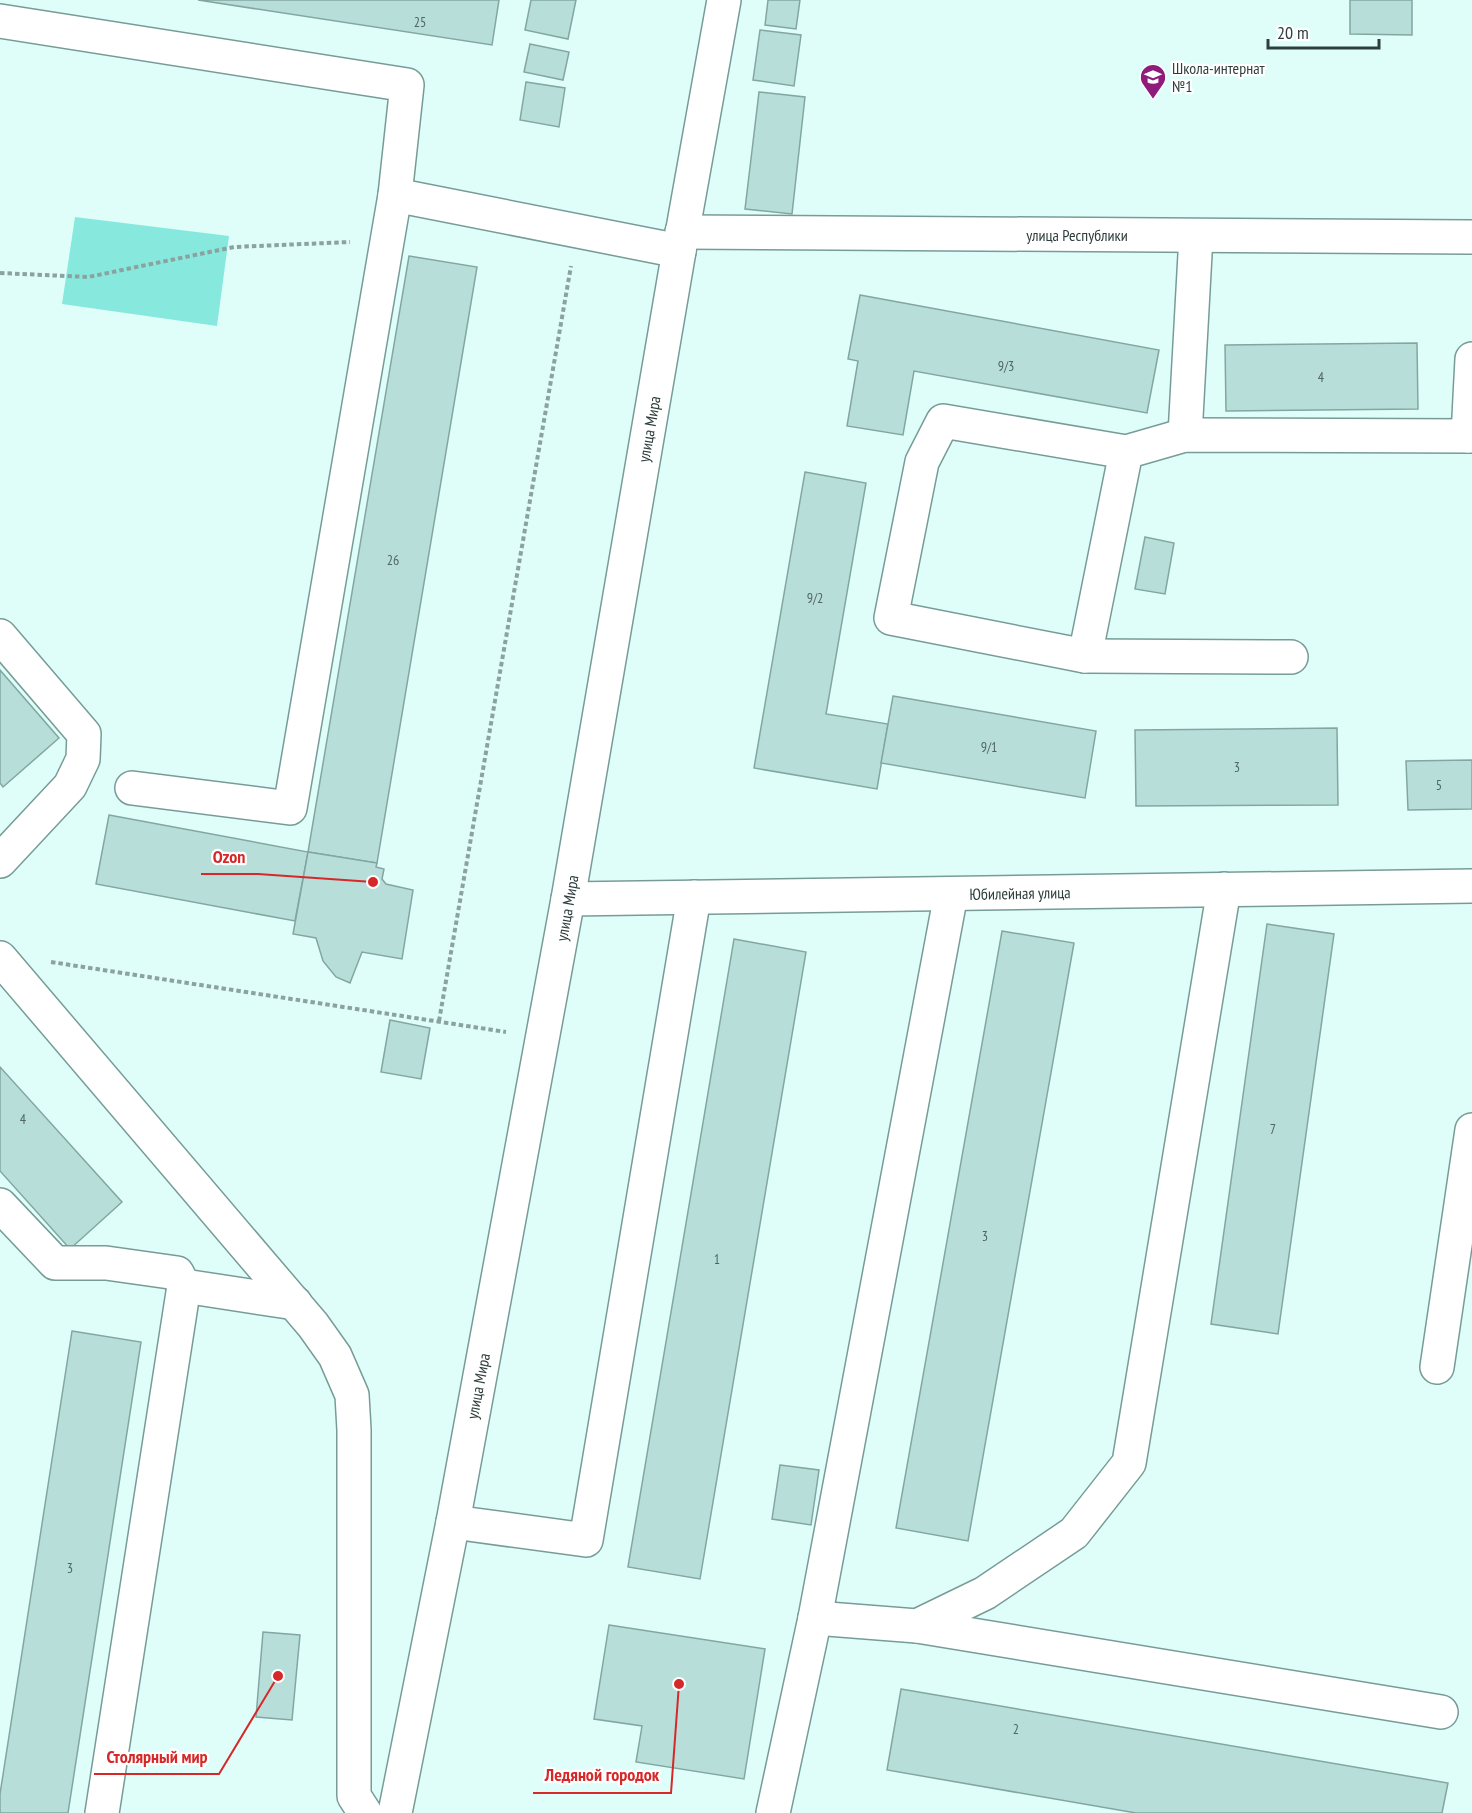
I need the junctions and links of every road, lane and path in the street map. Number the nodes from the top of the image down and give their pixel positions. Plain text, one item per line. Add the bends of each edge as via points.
1 (724, 0) edge
2 (0, 21) edge
3 (395, 195) junction
4 (577, 231) junction
5 (1196, 236) junction
6 (1472, 237) edge
7 (388, 240) junction
8 (681, 242) junction
9 (0, 273) edge
10 (1472, 358) edge
11 (1185, 435) junction
12 (1470, 436) edge
13 (1126, 452) junction
14 (0, 636) edge
15 (1085, 656) junction
16 (1291, 657) dead end
17 (132, 788) dead end
18 (0, 861) edge
19 (1472, 886) edge
20 (1224, 889) junction
21 (951, 894) junction
22 (694, 897) junction
23 (568, 899) junction
24 (43, 955) dead end
25 (0, 958) edge
26 (439, 1022) junction
27 (543, 1037) junction
28 (1472, 1130) edge
29 (0, 1205) edge
30 (184, 1286) junction
31 (295, 1303) junction
32 (1437, 1367) dead end
33 (453, 1522) junction
34 (815, 1618) junction
35 (917, 1626) junction
36 (1441, 1712) dead end
37 (102, 1813) edge
38 (365, 1813) edge
39 (395, 1813) edge
40 (773, 1813) edge

1 - 8 street, улица Мира
2 - 3 street via 407,85
3 - 4 street, улица Республики
3 - 7 street
4 - 8 street, улица Республики
4 - 26 path
5 - 6 street, улица Республики
5 - 8 street, улица Республики
5 - 11 street
7 - 9 path via 234,247 88,277
7 - 17 street via 290,808
8 - 23 street, улица Мира
10 - 12 street
11 - 12 street
11 - 13 street
13 - 15 street
13 - 15 street via 943,421 922,462 891,618
14 - 18 street via 84,734 83,759 70,786
15 - 16 street
19 - 20 street, Юбилейная улица
20 - 21 street, Юбилейная улица
20 - 35 street via 1129,1462 1074,1533 985,1593
21 - 22 street, Юбилейная улица
21 - 34 street
22 - 23 street, Юбилейная улица
22 - 33 street via 586,1540
23 - 27 street, улица Мира
24 - 26 path via 52,962
25 - 31 street
26 - 27 path
27 - 33 street, улица Мира
28 - 32 street
29 - 30 street via 56,1263 106,1263 177,1273
30 - 31 street
30 - 37 street
31 - 38 street via 335,1356 352,1395 354,1797
33 - 39 street, улица Мира
34 - 35 street
34 - 40 street
35 - 36 street

